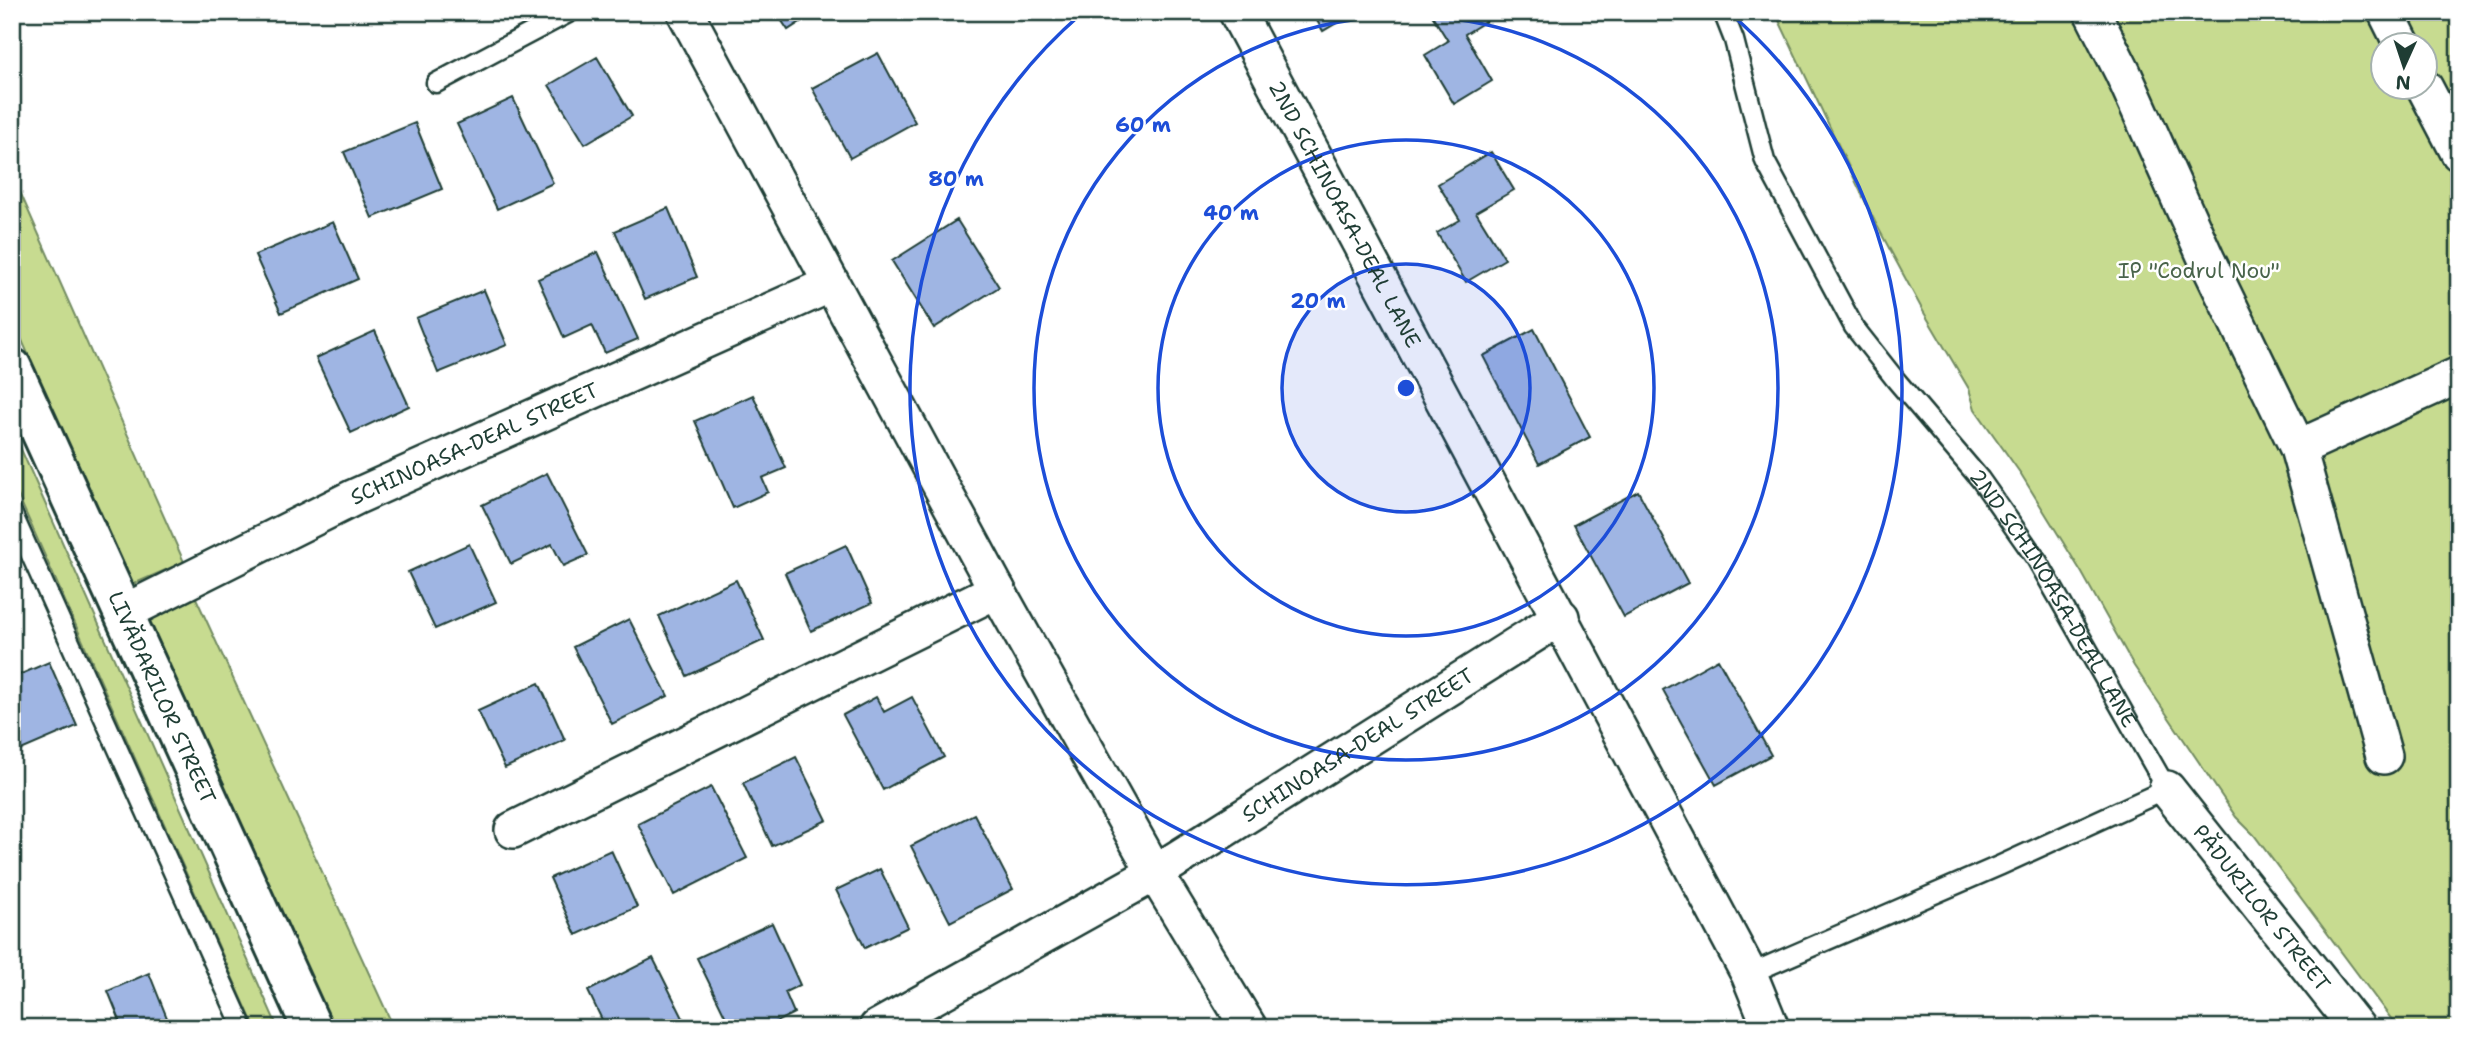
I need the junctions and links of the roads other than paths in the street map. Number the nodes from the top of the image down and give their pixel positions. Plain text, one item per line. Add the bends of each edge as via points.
1 (570, 12) edge
2 (685, 12) edge
3 (1237, 12) edge
4 (1723, 12) edge
5 (2092, 12) edge
6 (2386, 12) edge
7 (2396, 32) edge
8 (436, 83) dead end
9 (2432, 102) edge
10 (2459, 153) edge
11 (831, 284) junction
12 (12, 368) edge
13 (2459, 375) edge
14 (2298, 448) junction
15 (12, 513) edge
16 (997, 590) junction
17 (123, 613) junction
18 (1561, 617) junction
19 (2384, 756) dead end
20 (2167, 789) junction
21 (513, 830) dead end
22 (1155, 873) junction
23 (1749, 974) junction
24 (243, 1028) edge
25 (312, 1028) edge
26 (877, 1028) edge
27 (1249, 1028) edge
28 (1771, 1028) edge
29 (2357, 1028) edge

1 - 8 lane
2 - 11 street
3 - 18 street, 2ND SCHINOASA-DEAL LANE
4 - 20 lane, 2ND SCHINOASA-DEAL LANE via 1765,161 1854,327 1980,479 2036,560
5 - 14 street
6 - 7 street
9 - 10 street
11 - 16 street
11 - 17 street, SCHINOASA-DEAL STREET via 355,498
12 - 17 street, LIVĂDARILOR STREET
13 - 14 street
14 - 19 street
15 - 24 lane
16 - 21 street
16 - 22 street
17 - 25 street, LIVĂDARILOR STREET
18 - 22 street, SCHINOASA-DEAL STREET
18 - 23 street, 2ND SCHINOASA-DEAL LANE
20 - 23 lane
20 - 29 street, PĂDURILOR STREET
22 - 26 street, SCHINOASA-DEAL STREET
22 - 27 street
23 - 28 street, 2ND SCHINOASA-DEAL LANE

